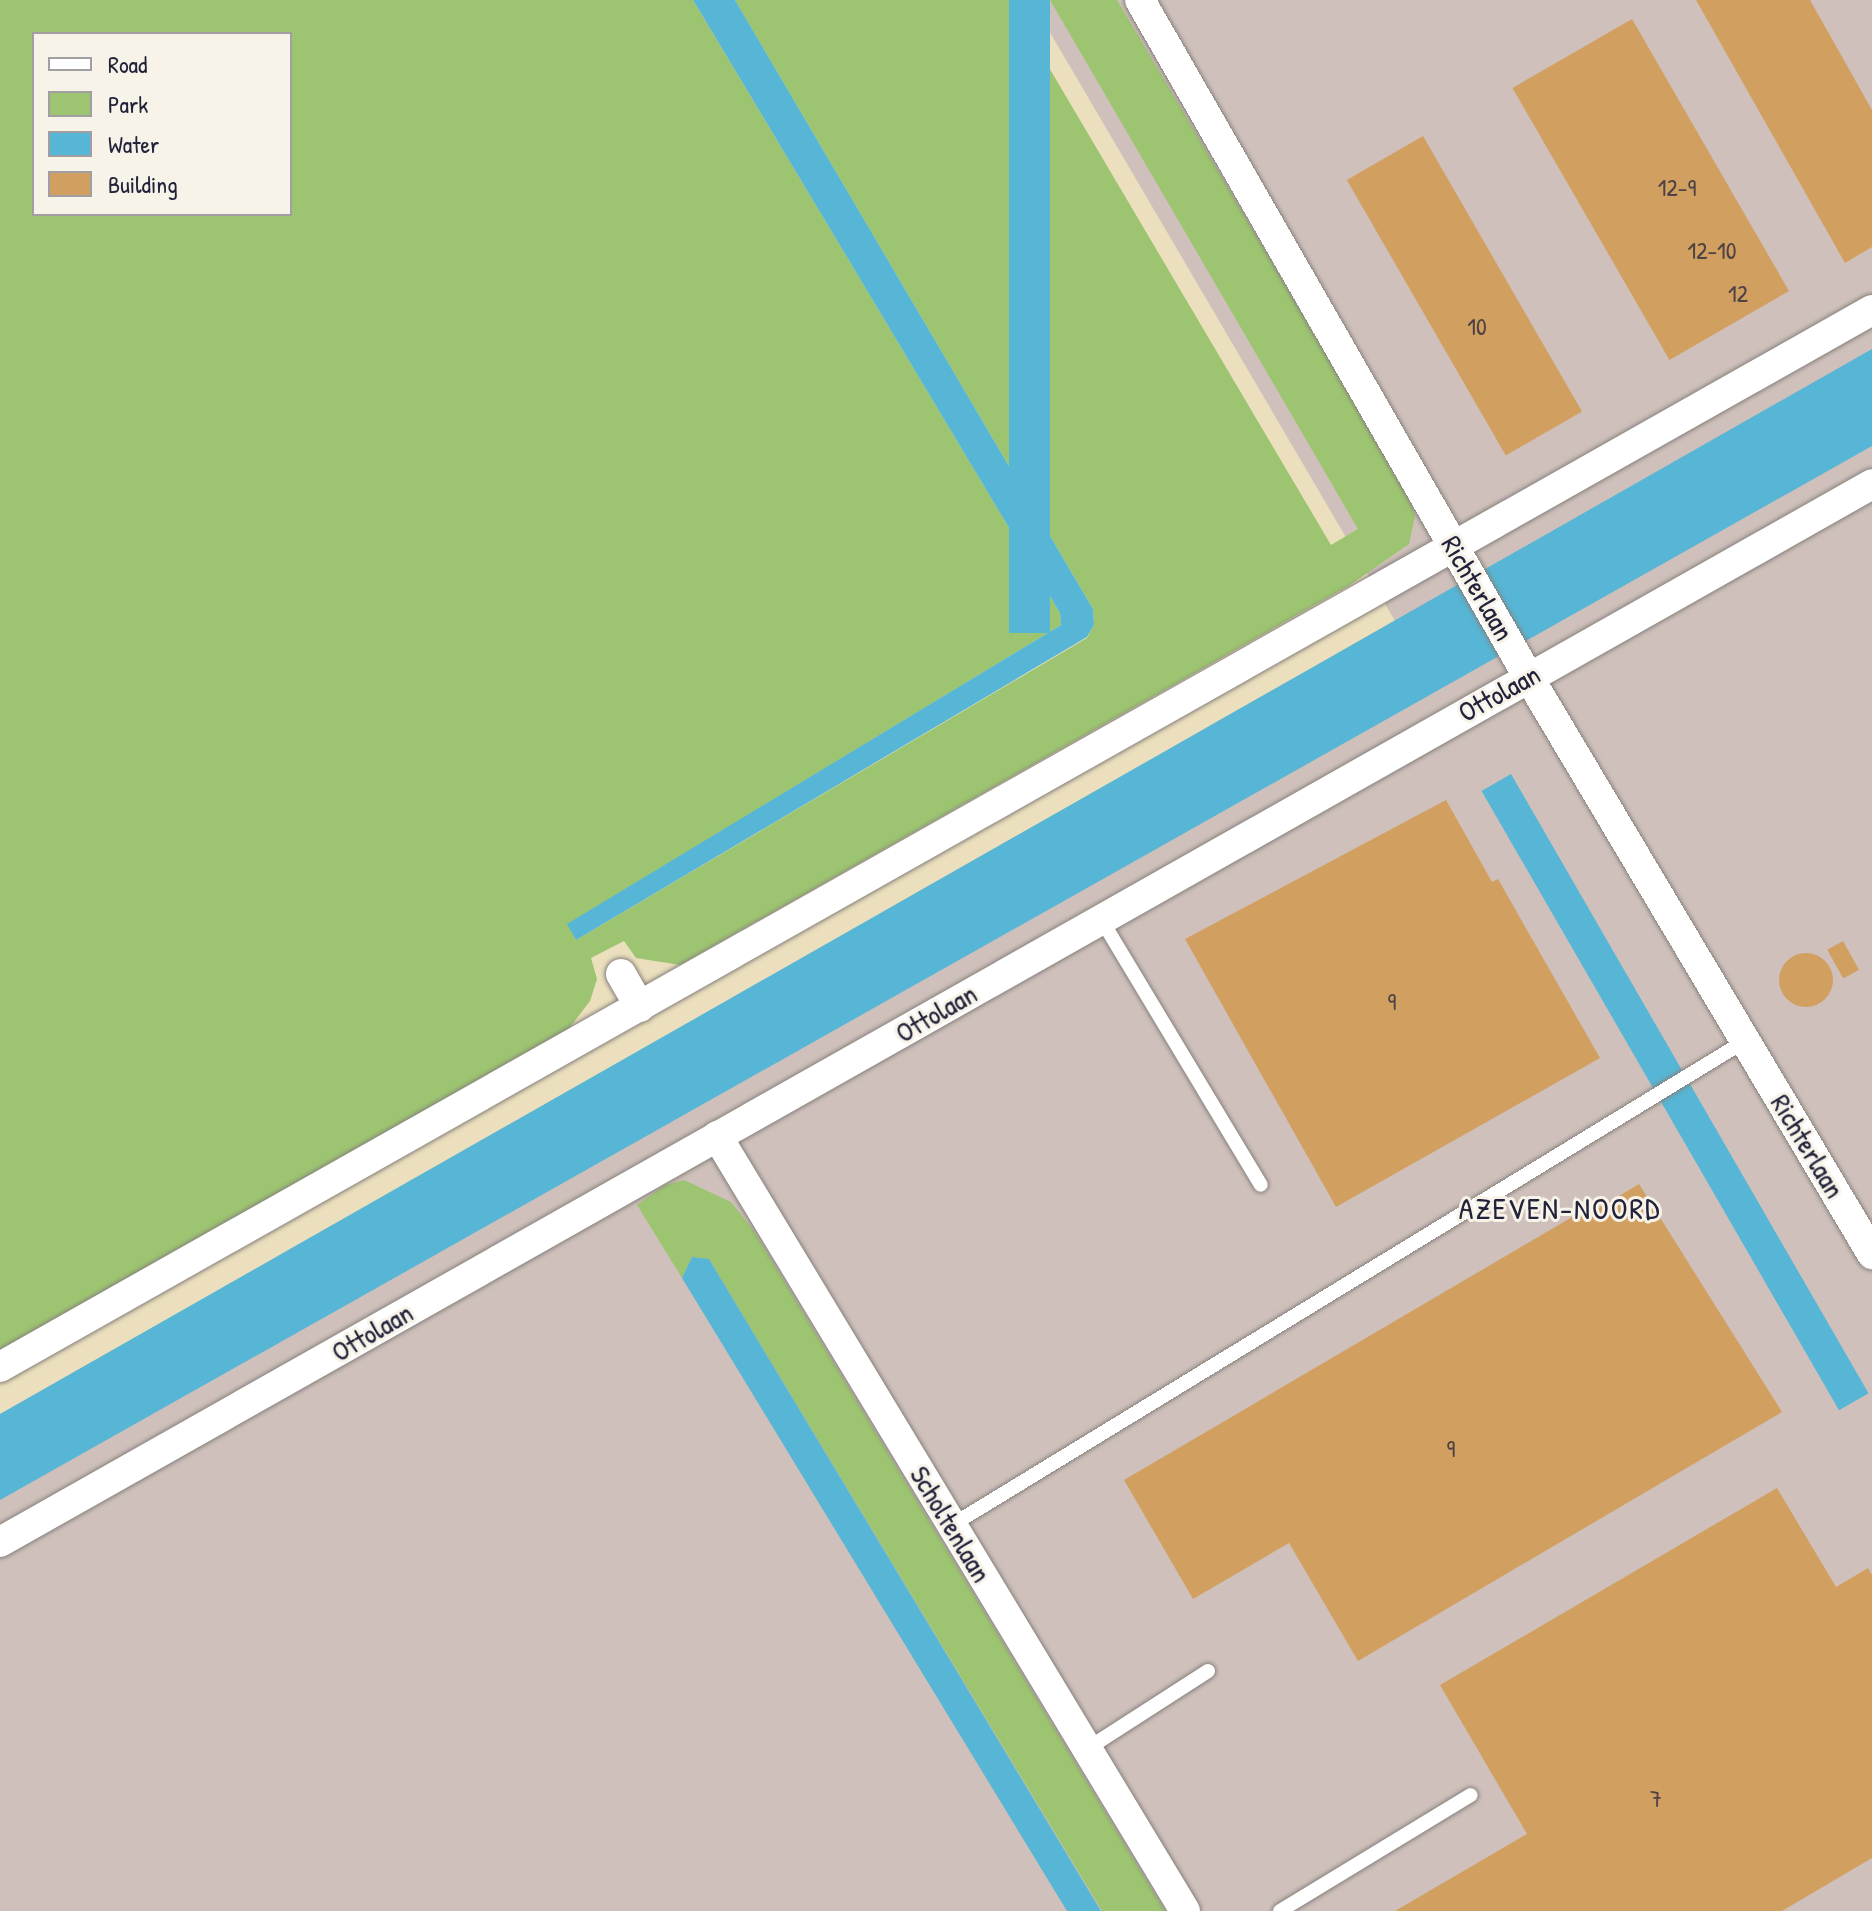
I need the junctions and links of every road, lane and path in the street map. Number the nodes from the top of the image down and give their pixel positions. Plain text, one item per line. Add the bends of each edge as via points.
1 (1140, 0) edge
2 (1872, 310) edge
3 (1872, 484) edge
4 (1459, 556) junction
5 (1525, 670) junction
6 (1101, 919) junction
7 (621, 974) dead end
8 (640, 1007) junction
9 (1745, 1041) junction
10 (717, 1136) junction
11 (1261, 1185) dead end
12 (1872, 1254) edge
13 (0, 1367) edge
14 (952, 1525) junction
15 (0, 1542) edge
16 (1208, 1671) dead end
17 (1087, 1749) junction
18 (1471, 1795) dead end
19 (1185, 1911) edge
20 (1280, 1911) edge

1 - 4 street, Richterlaan
2 - 4 street
3 - 5 street, Ottolaan
4 - 5 street, Richterlaan
4 - 8 street
5 - 6 street, Ottolaan
5 - 9 street, Richterlaan
6 - 10 street, Ottolaan
6 - 11 lane
7 - 8 street
8 - 13 street
9 - 12 street, Richterlaan
9 - 14 lane
10 - 14 street, Scholtenlaan
10 - 15 street, Ottolaan
14 - 17 street, Scholtenlaan
16 - 17 lane
17 - 19 street, Scholtenlaan
18 - 20 lane

